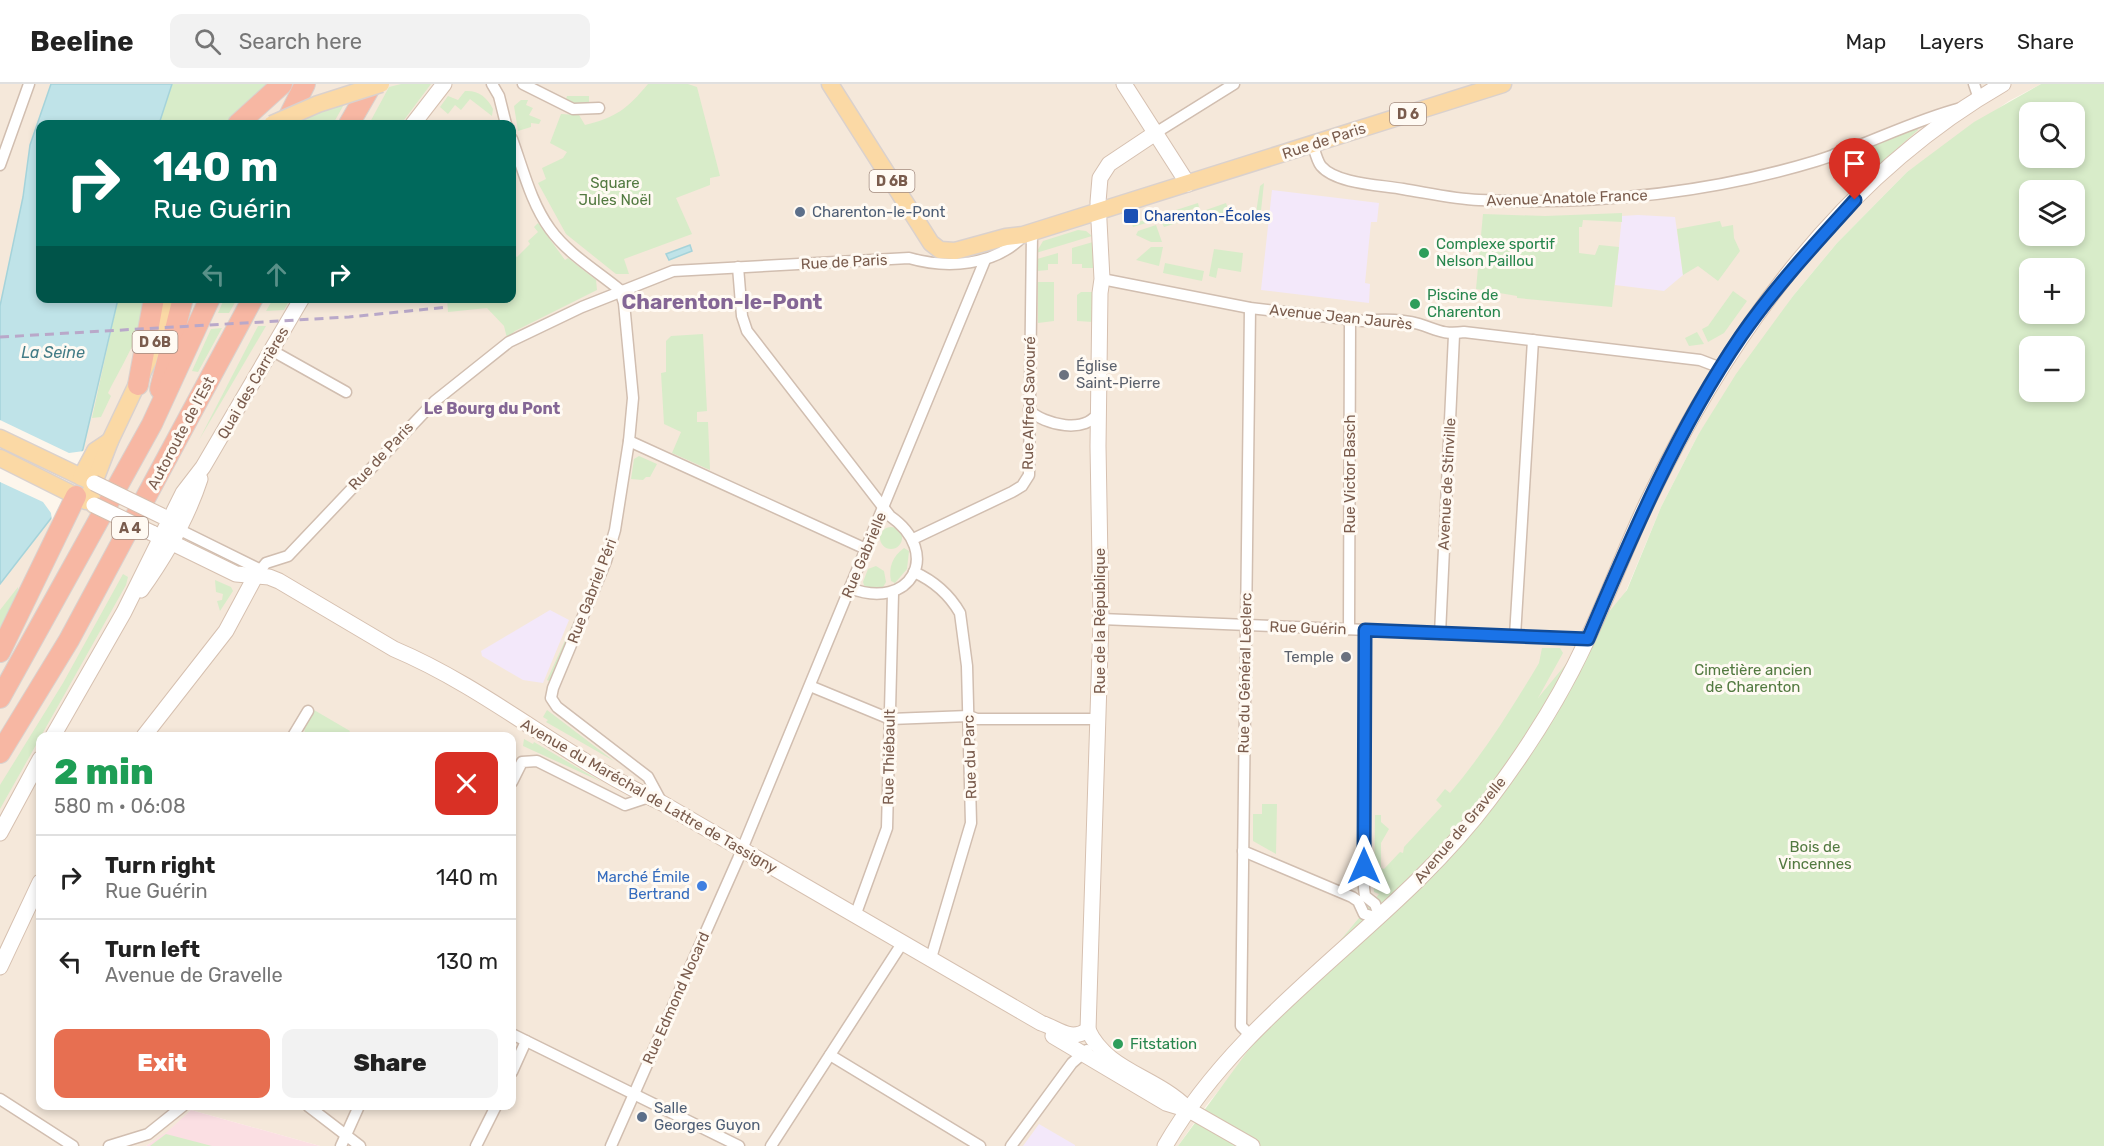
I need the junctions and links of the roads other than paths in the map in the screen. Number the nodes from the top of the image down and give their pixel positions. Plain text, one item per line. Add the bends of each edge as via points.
1 (29, 84) edge
2 (282, 84) edge
3 (305, 84) edge
4 (372, 84) edge
5 (381, 84) edge
6 (444, 84) edge
7 (492, 84) edge
8 (523, 84) edge
9 (1124, 84) edge
10 (1234, 84) edge
11 (1503, 84) edge
12 (2003, 84) edge
13 (832, 85) edge
14 (1973, 96) edge
15 (599, 108) dead end
16 (242, 120) edge
17 (281, 120) edge
18 (287, 120) edge
19 (351, 120) edge
20 (417, 120) edge
21 (505, 120) edge
22 (1933, 122) junction
23 (1157, 132) junction
24 (1313, 145) junction
25 (516, 150) edge
26 (1835, 154) junction
27 (0, 165) edge
28 (1188, 184) junction
29 (1865, 190) junction
30 (1098, 213) junction
31 (1028, 234) junction
32 (986, 260) junction
33 (738, 267) junction
34 (1102, 279) junction
35 (620, 290) junction
36 (153, 303) edge
37 (167, 303) edge
38 (182, 303) edge
39 (208, 303) edge
40 (250, 303) edge
41 (299, 303) edge
42 (1250, 308) junction
43 (1350, 319) junction
44 (1454, 335) junction
45 (1533, 340) junction
46 (272, 350) junction
47 (1721, 368) junction
48 (138, 384) junction
49 (346, 392) dead end
50 (1029, 411) junction
51 (1099, 411) junction
52 (152, 424) junction
53 (0, 438) edge
54 (629, 441) junction
55 (0, 458) edge
56 (87, 491) junction
57 (884, 508) junction
58 (165, 530) junction
59 (913, 539) junction
60 (866, 549) junction
61 (914, 572) junction
62 (257, 573) junction
63 (850, 588) junction
64 (893, 593) junction
65 (1101, 619) junction
66 (1246, 625) junction
67 (1349, 629) junction
68 (1365, 630) junction
69 (1440, 634) junction
70 (1515, 636) junction
71 (1588, 639) junction
72 (0, 652) edge
73 (810, 686) junction
74 (0, 698) edge
75 (308, 711) dead end
76 (969, 716) junction
77 (890, 719) junction
78 (1099, 719) junction
79 (55, 732) edge
80 (147, 732) edge
81 (298, 732) edge
82 (0, 753) edge
83 (36, 766) edge
84 (516, 774) edge
85 (655, 800) junction
86 (0, 833) edge
87 (742, 849) junction
88 (1243, 851) junction
89 (36, 890) edge
90 (1360, 896) junction
91 (855, 916) junction
92 (1380, 918) junction
93 (903, 942) junction
94 (931, 958) junction
95 (0, 967) edge
96 (1041, 1023) junction
97 (1088, 1030) junction
98 (1250, 1035) junction
99 (516, 1036) edge
100 (526, 1041) junction
101 (1079, 1051) junction
102 (830, 1055) junction
103 (1105, 1055) junction
104 (516, 1063) edge
105 (634, 1094) junction
106 (0, 1099) edge
107 (178, 1110) edge
108 (312, 1110) edge
109 (357, 1110) edge
110 (494, 1110) edge
111 (1189, 1110) junction
112 (343, 1141) edge
113 (73, 1146) edge
114 (109, 1146) edge
115 (360, 1146) edge
116 (476, 1146) edge
117 (611, 1146) edge
118 (739, 1146) edge
119 (771, 1146) edge
120 (980, 1146) edge
121 (1011, 1146) edge
122 (1165, 1146) edge
123 (1252, 1146) edge

1 - 27 street
2 - 16 highway
3 - 18 highway
4 - 19 highway
5 - 17 main road, bridge
6 - 20 main road
7 - 21 street
8 - 15 street via 573,110
9 - 23 main road
10 - 23 street
11 - 24 main road, Rue de Paris / D 6
12 - 14 main road, Avenue de Gravelle
13 - 31 main road, D 6B via 936,247 955,251
14 - 22 main road, Avenue de Gravelle
22 - 26 street, Avenue Anatole France
22 - 29 main road, Avenue de Gravelle
23 - 28 main road
23 - 30 main road, Rue de la République via 1104,171
24 - 26 street, Avenue Anatole France via 1319,164 1353,181 1477,200 1649,197 1776,172
24 - 28 main road, Rue de Paris / D 6
25 - 35 street via 534,200 551,230
26 - 29 street
28 - 30 main road, Rue de Paris / D 6
29 - 47 main road, Avenue de Gravelle via 1802,256
30 - 31 main road, Rue de Paris / D 6B
30 - 34 main road, Rue de la République
31 - 32 street, Rue de Paris via 1013,247
31 - 50 street, Rue Alfred Savouré
32 - 33 street, Rue de Paris via 932,265 909,258
32 - 57 street, Rue Gabrielle
33 - 35 street, Rue de Paris via 673,271
33 - 57 street via 747,331
34 - 42 street, Avenue Jean Jaurès
34 - 51 main road, Rue de la République
35 - 54 street, Rue Gabriel Péri via 633,398
35 - 62 street, Rue de Paris via 509,342 435,401 288,556 271,561
36 - 48 highway
37 - 48 main road, D 6B
38 - 52 highway
39 - 52 highway, Autoroute de l’Est / A 4
40 - 82 highway, Autoroute de l’Est / A 4 via 69,640
41 - 46 main road, Quai des Carrières
42 - 43 street, Avenue Jean Jaurès
42 - 66 street, Rue du Général Leclerc
43 - 44 street, Avenue Jean Jaurès via 1420,325
43 - 67 street, Rue Victor Basch
44 - 45 street, Avenue Jean Jaurès via 1464,332
44 - 69 street, Avenue de Stinville
45 - 47 street, Avenue Jean Jaurès via 1700,360
45 - 70 street
46 - 49 street
46 - 58 main road, Quai des Carrières via 203,467 183,493
47 - 71 main road, Avenue de Gravelle via 1647,504
48 - 56 main road, D 6B
50 - 51 street via 1041,421 1053,424 1089,421
50 - 59 street, Rue Alfred Savouré via 1029,475 1022,486
51 - 65 main road, Rue de la République
52 - 74 highway, Autoroute de l’Est / A 4
53 - 56 main road
54 - 60 street
54 - 85 street, Rue Gabriel Péri via 608,556 551,698 557,707 648,777
55 - 56 main road
56 - 58 main road, bridge
56 - 58 main road, bridge
56 - 72 highway via 50,548
57 - 59 street
57 - 60 street, Rue Gabrielle
58 - 62 main road, Avenue du Maréchal de Lattre de Tassigny via 236,574
58 - 79 main road, Quai des Carrières via 161,562 124,612
59 - 61 street via 917,558
60 - 63 street, Rue Gabrielle
61 - 64 street
61 - 76 street, Rue du Parc via 938,585 960,613
62 - 80 main road via 226,631
62 - 85 main road, Avenue du Maréchal de Lattre de Tassigny via 279,581 502,708
63 - 64 street via 870,595
63 - 73 street, Rue Gabrielle
64 - 77 street, Rue Thiébault
65 - 66 street, Rue Guérin
65 - 78 main road, Rue de la République
66 - 67 street, Rue Guérin
66 - 88 street, Rue du Général Leclerc
67 - 68 street, Rue Guérin
68 - 69 street, Rue Guérin
68 - 90 street
69 - 70 street, Rue Guérin
70 - 71 street, Rue Guérin
71 - 92 main road, Avenue de Gravelle via 1534,736 1489,801
73 - 77 street
73 - 87 street, Rue Gabrielle
75 - 81 street
76 - 77 street
76 - 78 street
76 - 94 street, Rue du Parc via 971,823
77 - 91 street, Rue Thiébault via 887,828
78 - 97 main road, Rue de la République
83 - 86 main road
84 - 85 street via 522,762 537,761 625,805
85 - 87 main road, Avenue du Maréchal de Lattre de Tassigny
87 - 91 main road, Avenue du Maréchal de Lattre de Tassigny
87 - 105 street, Rue Edmond Nocard
88 - 90 street
88 - 98 street, Rue du Général Leclerc via 1241,1026
89 - 95 main road
90 - 92 street via 1375,904
91 - 93 main road, Avenue du Maréchal de Lattre de Tassigny
92 - 98 main road, Avenue de Gravelle
93 - 94 main road, Avenue du Maréchal de Lattre de Tassigny
93 - 102 street
94 - 96 main road, Avenue du Maréchal de Lattre de Tassigny
96 - 97 main road, Avenue du Maréchal de Lattre de Tassigny via 1070,1036
96 - 101 main road, Avenue du Maréchal de Lattre de Tassigny via 1053,1036
97 - 103 main road, Avenue du Maréchal de Lattre de Tassigny
98 - 111 main road, Avenue de Gravelle
99 - 100 street
100 - 104 street
100 - 105 street
101 - 103 street, Avenue du Maréchal de Lattre de Tassigny
101 - 111 main road, Avenue du Maréchal de Lattre de Tassigny via 1166,1103
101 - 121 street
102 - 119 street
102 - 120 street
103 - 111 main road, Avenue du Maréchal de Lattre de Tassigny via 1172,1093
105 - 117 street, Rue Edmond Nocard
105 - 118 street
106 - 113 street
107 - 114 street via 148,1134
108 - 112 street
109 - 112 street
110 - 116 street
111 - 122 main road, Avenue de Gravelle
111 - 123 main road
112 - 115 street

